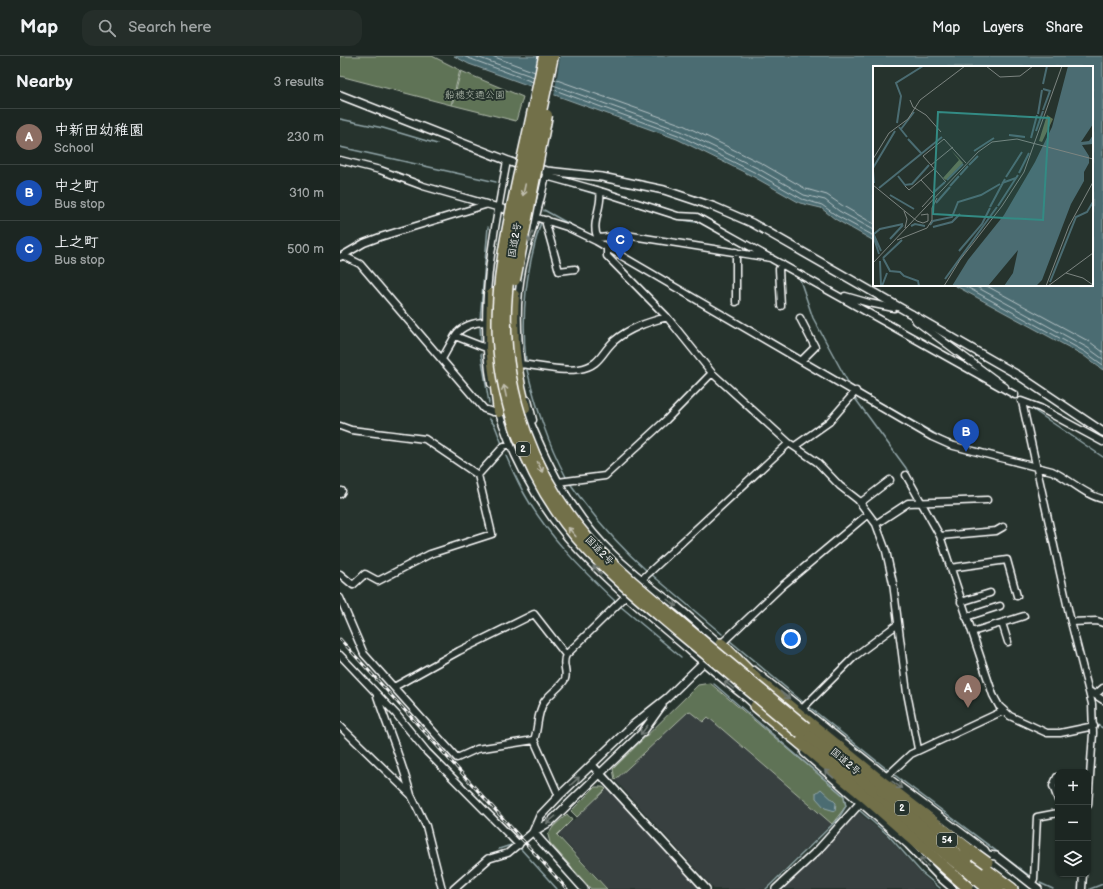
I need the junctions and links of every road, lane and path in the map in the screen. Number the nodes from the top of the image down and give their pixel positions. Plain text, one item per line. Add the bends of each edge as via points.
1 (543, 56) edge
2 (554, 56) edge
3 (340, 95) edge
4 (340, 160) edge
5 (508, 161) junction
6 (546, 174) junction
7 (600, 191) junction
8 (485, 205) junction
9 (498, 208) junction
10 (537, 217) junction
11 (547, 220) junction
12 (597, 240) junction
13 (607, 247) junction
14 (492, 252) junction
15 (736, 252) junction
16 (342, 256) edge
17 (525, 257) junction
18 (773, 258) junction
19 (782, 265) junction
20 (575, 269) dead end
21 (836, 294) junction
22 (736, 302) dead end
23 (781, 306) dead end
24 (896, 306) junction
25 (912, 314) junction
26 (667, 317) junction
27 (800, 318) dead end
28 (482, 322) junction
29 (455, 336) junction
30 (486, 348) junction
31 (442, 359) junction
32 (802, 360) junction
33 (521, 364) junction
34 (712, 373) junction
35 (856, 391) junction
36 (1015, 395) junction
37 (1022, 402) junction
38 (525, 408) junction
39 (499, 412) junction
40 (340, 426) edge
41 (1103, 432) edge
42 (535, 434) junction
43 (1103, 442) edge
44 (510, 444) junction
45 (792, 445) junction
46 (1036, 466) junction
47 (478, 475) junction
48 (906, 475) dead end
49 (890, 480) dead end
50 (558, 482) junction
51 (1103, 499) edge
52 (987, 500) dead end
53 (923, 502) junction
54 (860, 503) junction
55 (868, 514) junction
56 (876, 524) junction
57 (1004, 527) dead end
58 (942, 536) junction
59 (952, 568) junction
60 (340, 574) edge
61 (641, 580) junction
62 (990, 593) dead end
63 (1016, 596) dead end
64 (625, 597) junction
65 (340, 598) edge
66 (963, 601) junction
67 (1000, 606) dead end
68 (968, 616) junction
69 (1024, 616) dead end
70 (1071, 622) junction
71 (1002, 623) junction
72 (1103, 623) edge
73 (898, 624) junction
74 (974, 632) junction
75 (1008, 642) dead end
76 (721, 644) junction
77 (340, 655) edge
78 (566, 655) junction
79 (343, 662) edge
80 (703, 663) junction
81 (394, 687) junction
82 (1089, 691) junction
83 (1098, 692) edge
84 (376, 694) junction
85 (667, 698) junction
86 (1103, 700) edge
87 (756, 706) junction
88 (802, 708) junction
89 (1003, 711) junction
90 (1094, 725) junction
91 (340, 726) edge
92 (803, 731) junction
93 (534, 740) junction
94 (918, 749) junction
95 (592, 765) junction
96 (600, 774) junction
97 (885, 778) junction
98 (1055, 782) edge
99 (882, 791) junction
100 (1055, 792) edge
101 (411, 795) junction
102 (559, 796) junction
103 (863, 802) junction
104 (1088, 805) edge
105 (1055, 814) edge
106 (533, 832) junction
107 (519, 845) junction
108 (983, 858) junction
109 (488, 859) joint
110 (1083, 877) edge
111 (1031, 884) junction
112 (961, 886) edge
113 (442, 889) edge
114 (454, 889) edge
115 (584, 889) edge
116 (706, 889) edge
117 (776, 889) edge
118 (987, 889) edge
119 (999, 889) edge
120 (1012, 889) edge
121 (1020, 889) edge
122 (1038, 889) edge
123 (1082, 889) edge

1 - 39 highway via 500,235 492,294 491,348
92 -> 1 highway, 国道2号 / 2, bridge via 638,597 585,546 570,530 544,492 517,434 501,370 497,327 499,285
2 - 38 highway, bridge via 543,140 519,253 514,295 515,357
2 -> 92 highway, 国道2号 / 2, bridge via 521,204 507,287 509,369 525,432 552,489 591,542
3 - 5 street
4 - 8 street via 380,170
5 - 6 street
5 - 9 street
6 - 7 street
6 - 10 street
6 - 24 street via 602,178 664,190 714,207 752,223
7 - 12 street via 601,198 596,216
7 - 18 street via 678,216 697,217
8 - 9 street
8 - 16 street via 380,237
9 - 10 street
9 - 14 street
10 - 11 street
10 -> 17 street
11 - 12 street
11 - 20 street via 559,271
12 - 13 street
12 - 15 street via 626,235
13 - 26 street via 607,256
13 - 32 street
14 - 17 street
14 - 28 street
15 - 18 street
15 - 22 street
16 - 31 street via 360,264
17 - 33 street via 519,307
18 - 19 street
19 - 21 street
19 - 23 street via 779,269
21 - 24 street via 869,303 894,308
21 - 36 street
24 - 25 street
25 - 36 street via 916,321
25 - 41 street via 1018,375
26 - 33 street via 635,327 614,342 599,361 590,366 560,370
26 - 34 street
27 - 32 street via 815,347
28 - 29 street via 461,330
28 - 30 street
29 - 30 street
29 - 31 street
30 - 39 street via 491,385
31 - 39 street via 484,409
32 - 35 street
33 - 42 street
34 - 45 street
34 - 50 street via 605,476
35 - 45 street via 829,422
35 - 46 street via 932,437 950,445
36 - 37 street
37 - 43 street via 1040,408
37 - 46 street
38 - 39 street
38 - 42 street
39 - 44 street
40 - 47 street via 351,430 425,439
42 - 50 street
44 - 47 street via 504,446
64 -> 44 street via 553,522 529,484
45 - 54 street via 817,462
45 - 61 street
46 - 51 street via 1065,477
46 - 70 street
47 - 60 street via 492,534 430,554 378,580 365,574 353,585
48 - 53 street
49 - 54 street
50 - 61 street via 596,536
52 - 53 street
53 - 56 street via 908,503
53 - 58 street
54 - 55 street
55 - 56 street
55 - 76 street via 782,586
56 - 73 street via 886,551
57 - 58 street via 996,531
58 - 59 street
59 - 63 street via 1007,560
59 - 66 street
61 - 64 street
61 -> 76 street
62 - 66 street
64 - 78 street
64 - 80 street
65 - 81 street via 361,648
66 - 68 street
67 - 68 street
68 - 74 street
69 - 71 street
70 - 72 street
70 - 82 street
71 - 74 street
71 - 75 street
73 - 88 street via 854,656
73 - 94 street via 907,694
74 - 89 street via 993,695
76 - 80 street
76 -> 88 street
76 - 108 highway via 758,680 877,778
77 - 79 street
78 - 81 street via 534,614
78 - 93 street via 563,663 566,677 549,694 540,710
79 - 84 street
80 - 85 street
87 -> 80 street
81 - 93 street via 457,758 477,749
82 - 83 street
82 - 90 street
83 - 86 street
84 - 101 street via 405,770
84 - 107 street via 428,752
85 - 95 street via 633,725
85 -> 96 street via 642,733
103 -> 87 street via 764,718
87 - 112 highway via 863,795
88 - 97 street
89 - 90 street via 1050,733
89 - 94 street
90 - 104 street
91 - 101 street
92 - 99 highway, 国道2号 / 2
92 - 118 highway, 国道2号 / 2
93 - 102 street
94 - 97 street
95 - 96 street
102 -> 95 street
96 -> 106 street via 550,822
96 - 116 street
97 -> 108 street via 985,850
98 - 100 street
99 - 119 highway, 国道2号 / 2
99 - 120 highway, 54
101 - 113 street via 426,826
102 - 106 street via 540,816
112 -> 103 street
103 - 117 street via 829,839
105 - 111 street via 1037,817 1034,879
106 - 107 street
106 - 115 street
107 - 109 street via 508,853
108 - 111 street via 996,856
108 - 121 highway
109 - 114 street
110 - 123 street
111 - 122 street

